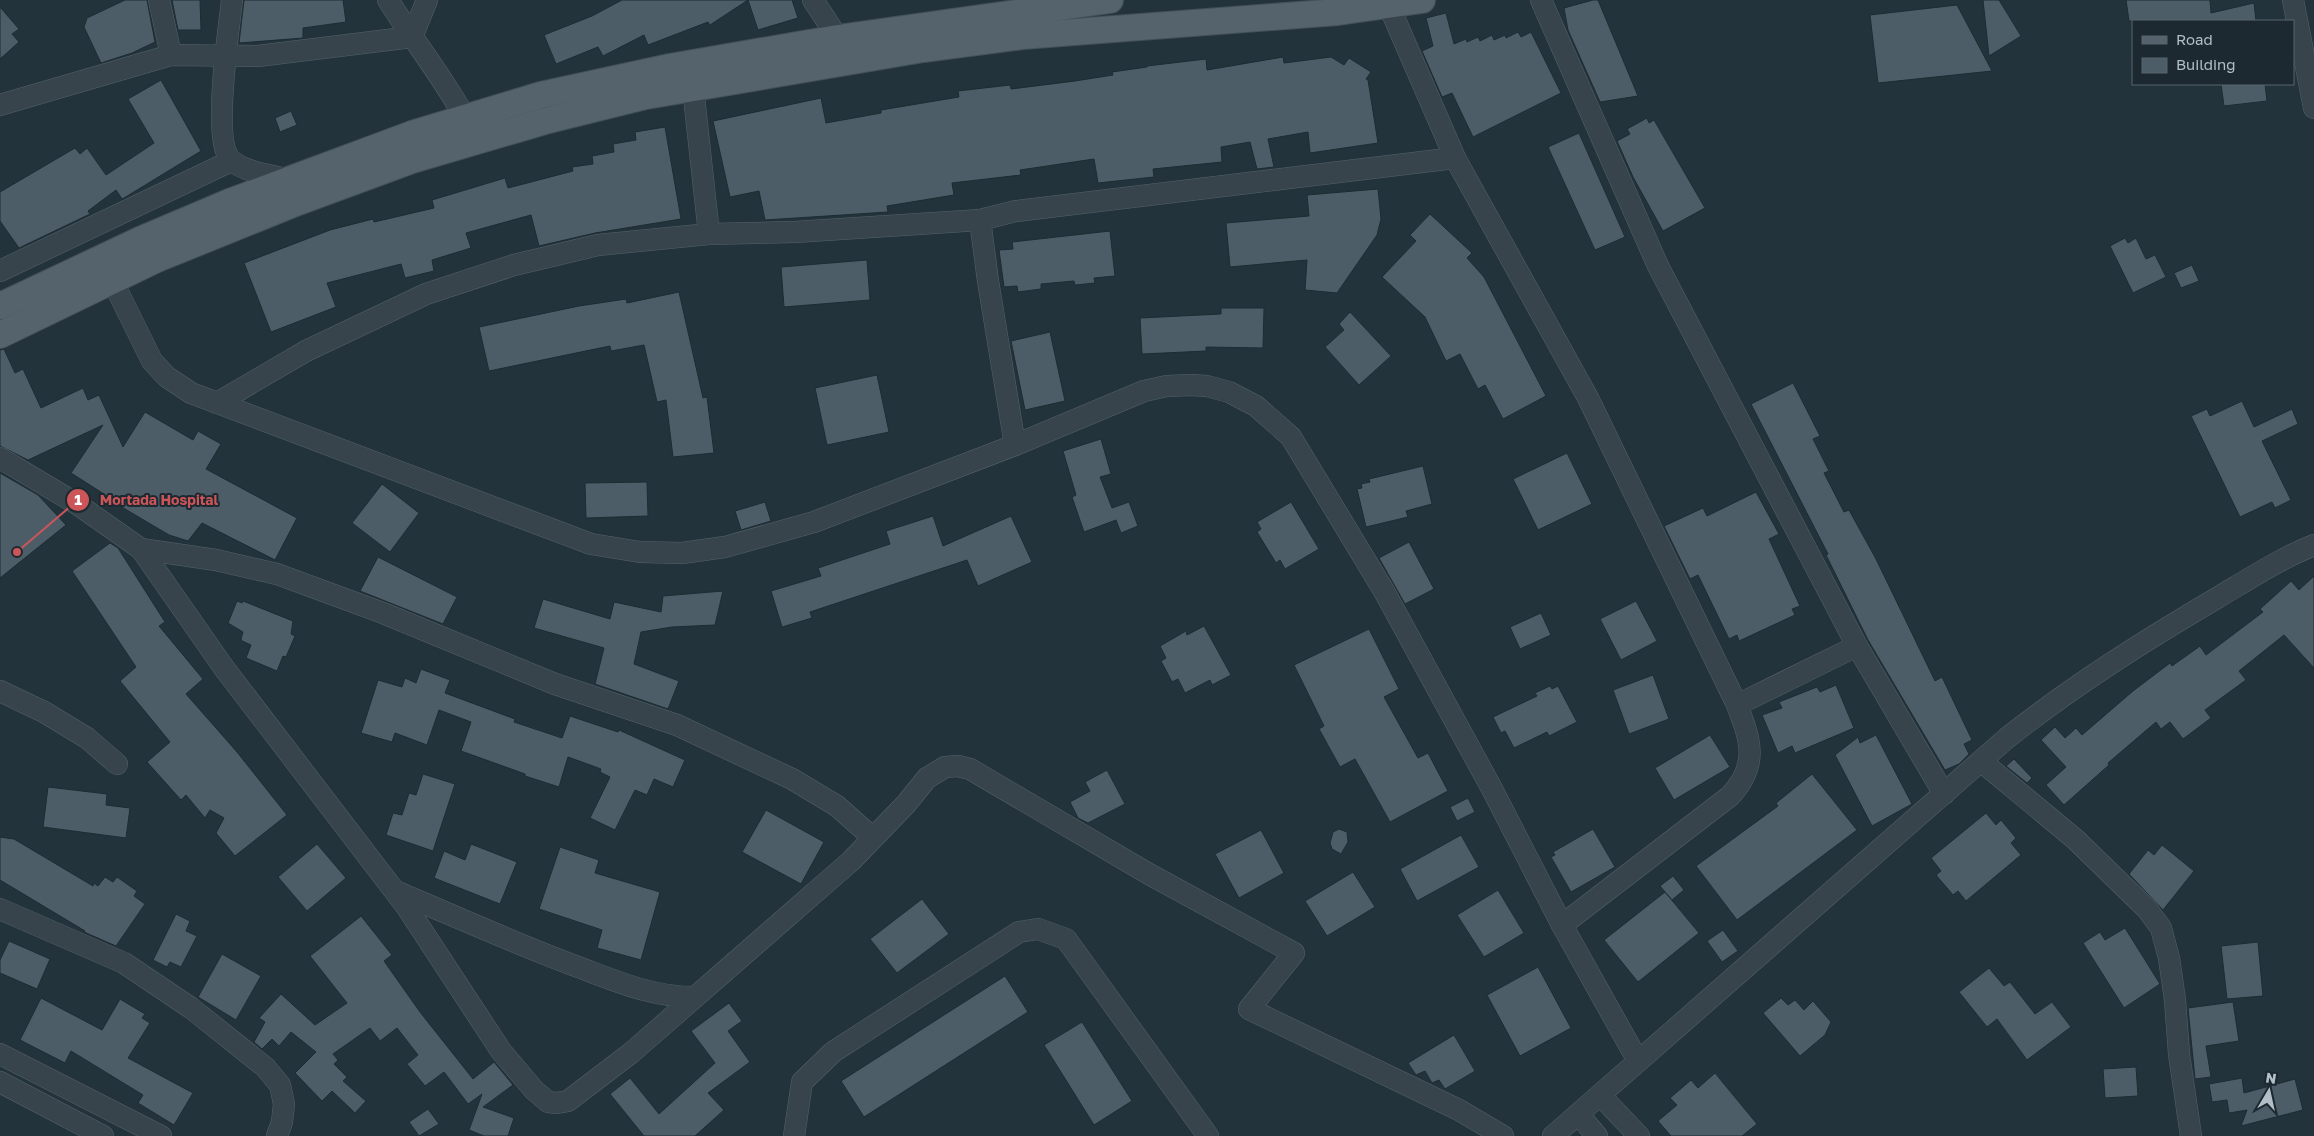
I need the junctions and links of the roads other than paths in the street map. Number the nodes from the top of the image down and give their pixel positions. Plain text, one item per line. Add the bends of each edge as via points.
1 (159, 0) edge
2 (232, 0) edge
3 (388, 0) edge
4 (427, 0) edge
5 (813, 0) edge
6 (1110, 0) edge
7 (1422, 0) edge
8 (1541, 0) edge
9 (2293, 0) edge
10 (1336, 6) edge
11 (1389, 6) junction
12 (412, 37) junction
13 (838, 38) junction
14 (171, 56) junction
15 (226, 58) junction
16 (693, 88) junction
17 (0, 105) edge
18 (2314, 108) edge
19 (465, 118) junction
20 (1455, 158) junction
21 (231, 161) junction
22 (290, 180) junction
23 (980, 220) junction
24 (709, 234) junction
25 (0, 271) edge
26 (112, 280) junction
27 (0, 306) edge
28 (0, 335) edge
29 (217, 403) junction
30 (1015, 444) junction
31 (0, 458) edge
32 (2314, 545) edge
33 (141, 548) junction
34 (1857, 646) junction
35 (0, 692) edge
36 (1737, 705) junction
37 (1982, 762) junction
38 (117, 764) dead end
39 (1944, 794) junction
40 (873, 838) junction
41 (395, 891) junction
42 (0, 909) edge
43 (1562, 925) junction
44 (694, 997) junction
45 (0, 1054) edge
46 (1638, 1061) junction
47 (0, 1082) edge
48 (1600, 1095) junction
49 (1578, 1114) junction
50 (103, 1136) edge
51 (161, 1136) edge
52 (277, 1136) edge
53 (794, 1136) edge
54 (1208, 1136) edge
55 (1503, 1136) edge
56 (1553, 1136) edge
57 (1597, 1136) edge
58 (1639, 1136) edge
59 (2191, 1136) edge

1 - 14 street
2 - 15 street
3 - 12 street
4 - 12 street
5 - 13 street
6 - 13 main road
7 - 11 main road
8 - 34 street via 1658,266
9 - 18 street
10 - 11 main road
10 - 16 main road via 1022,36 904,52
11 - 20 street
12 - 15 street
12 - 19 street via 446,82
13 - 19 main road via 670,66 541,95
14 - 15 street
14 - 17 street
15 - 21 street via 221,126 226,153
16 - 24 street
16 - 26 main road via 554,119 412,160 298,202
19 - 22 main road via 412,134
20 - 23 street via 1016,211
20 - 36 street via 1588,398
21 - 22 street via 244,168
21 - 25 street
22 - 27 main road via 232,200
23 - 24 street
23 - 30 street
24 - 29 street via 598,246 514,265 426,294 306,351
26 - 28 main road
26 - 29 street via 152,361 167,377 191,393
29 - 30 street via 591,544 640,552 682,553 725,547 814,522
30 - 43 street via 1144,391 1167,386 1207,386 1229,392 1256,406 1291,438 1384,591
31 - 33 street via 77,504
32 - 37 street via 2280,560 2134,648 2041,711
33 - 40 street via 277,574 384,613 555,684 677,725 792,780 838,806
33 - 41 street via 224,668
34 - 36 street
34 - 39 street
35 - 38 street via 44,712 87,738
36 - 43 street via 1748,736 1750,753 1749,766 1741,785
37 - 39 street
37 - 59 street via 2100,862 2161,928 2176,1000 2179,1054
39 - 46 street
40 - 44 street
40 - 55 street via 927,778 945,767 970,769 1148,874 1294,953 1249,1009 1459,1110
41 - 44 street via 553,958 642,991 672,997
41 - 44 street via 501,1051 548,1102 557,1103 576,1095 631,1053
42 - 52 street via 124,963 191,1008 265,1067 280,1084 284,1104
43 - 46 street
45 - 51 street
46 - 48 street
47 - 50 street
48 - 49 street
48 - 58 street
49 - 56 street
49 - 57 street
53 - 54 street via 802,1082 833,1052 1019,932 1038,929 1066,939

